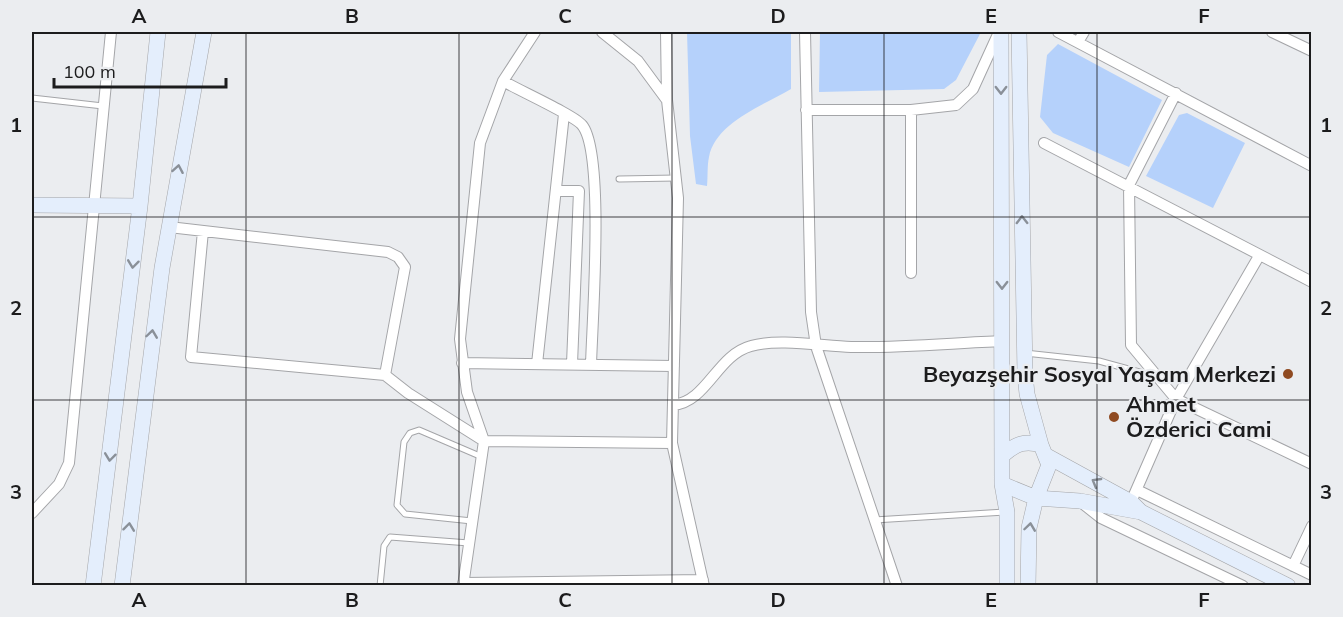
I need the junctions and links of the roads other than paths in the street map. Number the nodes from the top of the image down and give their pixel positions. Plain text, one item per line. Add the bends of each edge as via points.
1 (111, 32) edge
2 (158, 32) edge
3 (204, 32) edge
4 (535, 32) edge
5 (602, 32) edge
6 (666, 32) edge
7 (804, 32) edge
8 (1000, 32) edge
9 (1019, 32) edge
10 (1058, 32) edge
11 (1084, 32) edge
12 (1272, 32) edge
13 (1078, 42) junction
14 (1311, 51) edge
15 (502, 81) junction
16 (1176, 93) junction
17 (32, 98) edge
18 (667, 100) junction
19 (104, 106) junction
20 (806, 110) junction
21 (910, 110) junction
22 (564, 114) junction
23 (1044, 143) dead end
24 (1310, 163) edge
25 (676, 178) junction
26 (619, 179) dead end
27 (1129, 185) junction
28 (556, 191) junction
29 (94, 204) junction
30 (32, 206) edge
31 (140, 206) junction
32 (169, 227) junction
33 (203, 231) junction
34 (1258, 256) junction
35 (911, 273) dead end
36 (1311, 282) edge
37 (1003, 341) junction
38 (816, 346) junction
39 (1025, 353) junction
40 (462, 363) junction
41 (537, 364) junction
42 (572, 364) junction
43 (591, 365) junction
44 (674, 366) junction
45 (385, 375) junction
46 (1156, 376) junction
47 (1176, 399) junction
48 (673, 405) junction
49 (484, 441) junction
50 (672, 443) junction
51 (1044, 450) junction
52 (1004, 454) junction
53 (482, 457) junction
54 (1311, 464) edge
55 (1002, 484) junction
56 (1036, 498) junction
57 (1080, 501) junction
58 (1136, 502) junction
59 (1007, 512) junction
60 (32, 513) edge
61 (874, 520) junction
62 (472, 521) junction
63 (1311, 526) edge
64 (469, 543) junction
65 (1293, 566) junction
66 (1311, 575) edge
67 (704, 583) edge
68 (463, 584) edge
69 (93, 585) edge
70 (122, 585) edge
71 (380, 585) edge
72 (897, 585) edge
73 (1007, 585) edge
74 (1028, 585) edge
75 (1243, 585) edge
76 (1288, 585) edge

1 - 19 street
2 - 31 main road
32 -> 3 main road
4 - 15 street
5 - 18 street via 638,61
6 - 18 street
7 - 20 street
8 - 21 street via 978,81 962,101
8 -> 37 main road
39 -> 9 main road
10 - 13 street
11 - 13 street
12 - 14 street
13 - 16 street
15 - 22 street
15 - 40 street via 480,143 460,320
16 - 24 street
16 - 27 street
17 - 19 lane
18 - 25 street
19 - 29 street
20 - 21 street
20 - 38 street via 811,312
21 - 35 street
22 - 28 street
22 - 43 street via 585,129 596,176
23 - 27 street
25 - 26 lane
25 - 44 street
27 - 34 street
27 - 46 street via 1131,345
28 - 41 street
28 - 42 street via 579,191
29 - 30 main road
29 - 31 main road
29 - 60 street via 69,463 59,484
31 -> 69 main road
32 - 33 street
70 -> 32 main road via 149,355
33 - 45 street via 398,257 405,267
33 - 45 street via 191,357
34 - 36 street
34 - 47 street
37 - 38 street
37 - 52 main road
38 - 48 street via 763,344 744,348 732,354 693,398
38 - 61 street
39 - 46 lane via 1099,361
39 - 51 main road via 1027,394
40 - 41 street
40 - 49 street via 469,400
41 - 42 street
42 - 43 street
43 - 44 street
44 - 48 street
45 - 49 street
46 - 47 street
47 - 54 street
47 - 58 street
48 - 50 street
49 - 50 street
49 - 53 street
50 - 67 street
51 - 52 main road via 1022,443
51 - 56 main road via 1048,465
58 -> 51 main road
52 - 55 main road
53 - 62 street
53 - 62 lane via 419,430 410,433 404,442 397,505 400,511
55 - 56 main road
55 - 59 main road
56 - 57 main road
74 -> 56 main road via 1029,528
57 - 58 main road
57 - 75 street via 1101,518
58 - 65 street
58 - 76 main road
59 - 61 lane
59 - 73 main road
61 - 72 street
62 - 64 street
63 - 65 street
64 - 68 street
64 - 71 lane via 390,537 384,546
65 - 66 street
67 - 68 street

